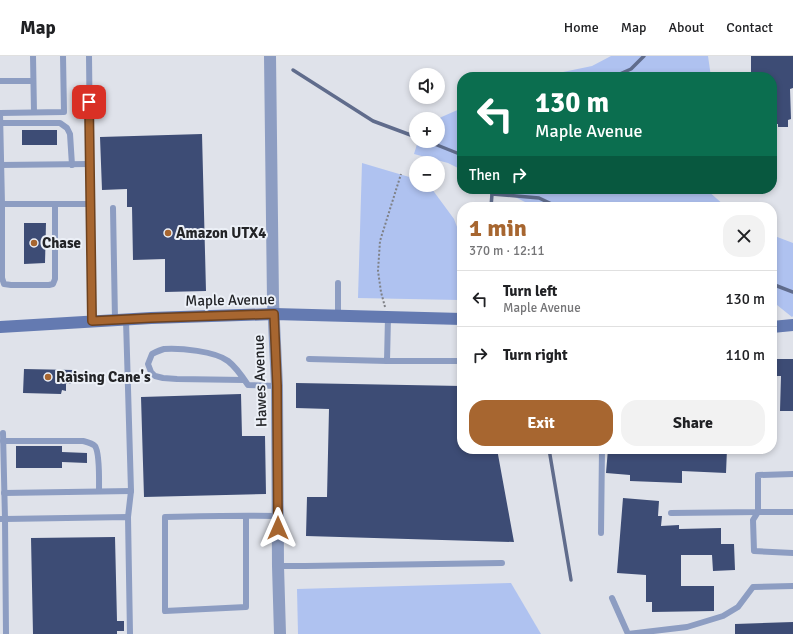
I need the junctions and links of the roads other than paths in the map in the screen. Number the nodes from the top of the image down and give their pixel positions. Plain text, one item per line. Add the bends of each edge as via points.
1 (33, 56) edge
2 (64, 56) edge
3 (89, 56) edge
4 (270, 56) edge
5 (0, 81) edge
6 (33, 81) junction
7 (34, 112) junction
8 (0, 123) edge
9 (72, 164) junction
10 (90, 164) junction
11 (1, 165) edge
12 (2, 204) junction
13 (55, 204) junction
14 (91, 204) junction
15 (113, 208) dead end
16 (338, 283) dead end
17 (274, 314) junction
18 (338, 315) junction
19 (388, 317) junction
20 (457, 318) edge
21 (121, 320) junction
22 (92, 321) junction
23 (793, 325) edge
24 (0, 327) edge
25 (777, 327) edge
26 (309, 359) dead end
27 (387, 361) junction
28 (457, 361) edge
29 (244, 380) junction
30 (277, 386) junction
31 (3, 434) dead end
32 (3, 441) junction
33 (602, 454) edge
34 (793, 474) edge
35 (99, 491) junction
36 (132, 491) junction
37 (4, 493) junction
38 (758, 512) junction
39 (793, 512) edge
40 (671, 513) dead end
41 (246, 516) junction
42 (278, 516) junction
43 (128, 518) junction
44 (2, 519) edge
45 (601, 533) dead end
46 (793, 553) edge
47 (502, 563) dead end
48 (278, 566) junction
49 (793, 586) edge
50 (612, 598) dead end
51 (6, 634) edge
52 (130, 634) edge
53 (280, 634) edge
54 (628, 634) edge

1 - 6 lane
2 - 7 lane via 64,112
3 - 10 lane
4 - 17 street, Hawes Avenue
5 - 6 lane
6 - 7 lane
7 - 8 lane via 0,113
8 - 9 lane via 60,123 70,134
8 - 11 lane
9 - 10 lane
9 - 11 lane
10 - 14 lane
11 - 12 lane
12 - 13 lane
12 - 13 lane via 4,284 49,286 56,279
13 - 14 lane
14 - 22 lane
15 - 21 lane
16 - 18 lane
17 - 18 street, Maple Avenue
17 - 21 street, Maple Avenue
17 - 30 street, Hawes Avenue
18 - 19 street, Maple Avenue
19 - 20 street, Maple Avenue
19 - 27 lane
21 - 22 street, Maple Avenue
21 - 36 lane
22 - 24 street, Maple Avenue
23 - 25 street
26 - 27 lane
27 - 28 lane
29 - 29 lane via 237,369 211,353 162,349 152,354 148,364 150,372 163,378
29 - 30 lane via 248,385
30 - 42 street, Hawes Avenue
31 - 32 lane
32 - 35 lane via 83,441 93,444 98,454
32 - 37 lane
33 - 45 lane
34 - 38 lane via 758,475
35 - 36 lane
35 - 37 lane
36 - 43 lane
37 - 44 lane
38 - 39 lane
38 - 40 lane
38 - 46 lane via 753,520 754,551
41 - 41 lane via 165,517 165,611 246,608
41 - 42 lane
42 - 48 street, Hawes Avenue
43 - 44 lane
43 - 52 lane
44 - 51 lane
47 - 48 lane
48 - 53 street, Hawes Avenue
49 - 54 lane via 753,587 738,608 723,616 687,627
50 - 54 lane

